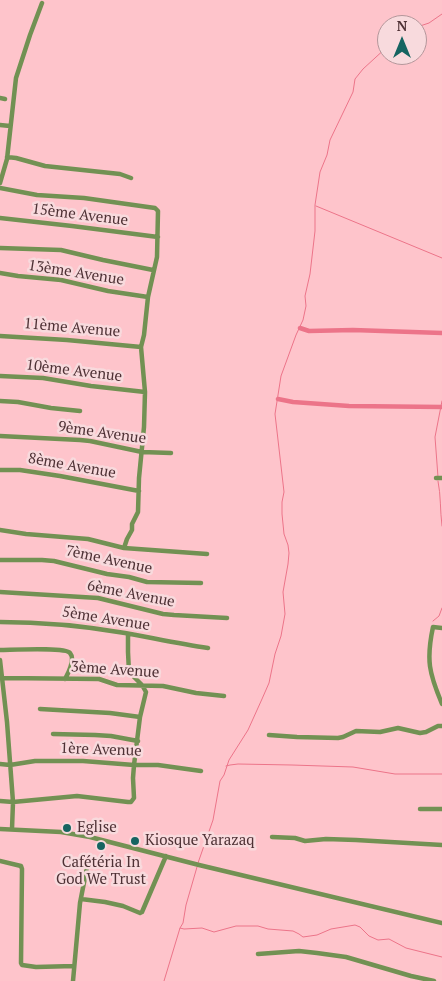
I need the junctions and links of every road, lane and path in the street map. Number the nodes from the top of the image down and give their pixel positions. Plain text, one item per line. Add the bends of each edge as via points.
1 (42, 3) dead end
2 (0, 125) edge
3 (10, 126) junction
4 (8, 157) junction
5 (131, 178) dead end
6 (0, 183) edge
7 (0, 188) edge
8 (0, 218) edge
9 (158, 236) junction
10 (0, 248) edge
11 (153, 270) junction
12 (0, 273) edge
13 (148, 296) junction
14 (0, 336) edge
15 (142, 347) junction
16 (0, 376) edge
17 (145, 392) junction
18 (0, 400) edge
19 (80, 411) dead end
20 (0, 436) edge
21 (142, 452) junction
22 (171, 453) dead end
23 (0, 470) edge
24 (139, 491) junction
25 (0, 530) edge
26 (124, 548) junction
27 (206, 554) dead end
28 (0, 560) edge
29 (201, 583) dead end
30 (0, 592) edge
31 (227, 618) dead end
32 (0, 622) edge
33 (442, 628) edge
34 (128, 634) junction
35 (208, 648) dead end
36 (0, 650) edge
37 (0, 660) edge
38 (65, 679) junction
39 (2, 680) edge
40 (142, 685) junction
41 (224, 696) dead end
42 (442, 704) edge
43 (40, 709) dead end
44 (140, 717) junction
45 (442, 726) edge
46 (52, 734) dead end
47 (269, 735) dead end
48 (138, 741) junction
49 (0, 764) edge
50 (10, 765) junction
51 (134, 765) junction
52 (201, 771) dead end
53 (0, 800) edge
54 (13, 802) junction
55 (420, 809) dead end
56 (442, 809) edge
57 (0, 829) edge
58 (12, 829) junction
59 (272, 837) dead end
60 (442, 845) edge
61 (166, 856) junction
62 (0, 861) edge
63 (87, 867) dead end
64 (81, 899) junction
65 (442, 923) edge
66 (258, 954) dead end
67 (74, 966) junction
68 (73, 981) edge
69 (434, 981) edge

1 - 3 street via 18,68
2 - 3 street
3 - 4 street
4 - 5 street via 38,165
4 - 6 street
7 - 9 street via 155,208 158,211
8 - 9 street, 15ème Avenue
9 - 11 street
10 - 11 street via 61,250
11 - 13 street
12 - 13 street, 13ème Avenue
13 - 15 street
14 - 15 street, 11ème Avenue
15 - 17 street
16 - 17 street, 10ème Avenue via 42,378
17 - 21 street
18 - 19 street
20 - 21 street, 9ème Avenue via 90,441
21 - 22 street, 9ème Avenue
21 - 24 street
23 - 24 street, 8ème Avenue via 60,476
24 - 26 street via 138,512
25 - 26 street via 88,539
26 - 27 street
28 - 29 street, 7ème Avenue via 54,561 147,582
30 - 31 street, 6ème Avenue via 98,598 168,615
32 - 34 street, 5ème Avenue via 58,624
33 - 42 street via 433,627 429,653 431,676
34 - 35 street, 5ème Avenue
34 - 40 street via 129,672
36 - 38 street via 70,652 71,668
37 - 39 street
38 - 39 street, 3ème Avenue
38 - 40 street, 3ème Avenue via 99,679 113,684
39 - 50 street
40 - 41 street, 3ème Avenue
40 - 44 street via 146,692
43 - 44 street
44 - 48 street
45 - 47 street via 420,733 398,728 380,732 356,731 338,738
46 - 48 street via 111,736
48 - 51 street
49 - 50 street, 1ère Avenue
50 - 51 street, 1ère Avenue via 67,760
50 - 54 street
51 - 52 street, 1ère Avenue
51 - 54 street via 132,802 77,796
53 - 54 street
54 - 58 street
55 - 56 street
57 - 58 street
58 - 61 street via 76,834
59 - 60 street
61 - 64 street via 142,912
61 - 65 street
62 - 67 street via 22,869 22,965
63 - 64 street
64 - 67 street
66 - 69 street via 306,952 346,957
67 - 68 street

